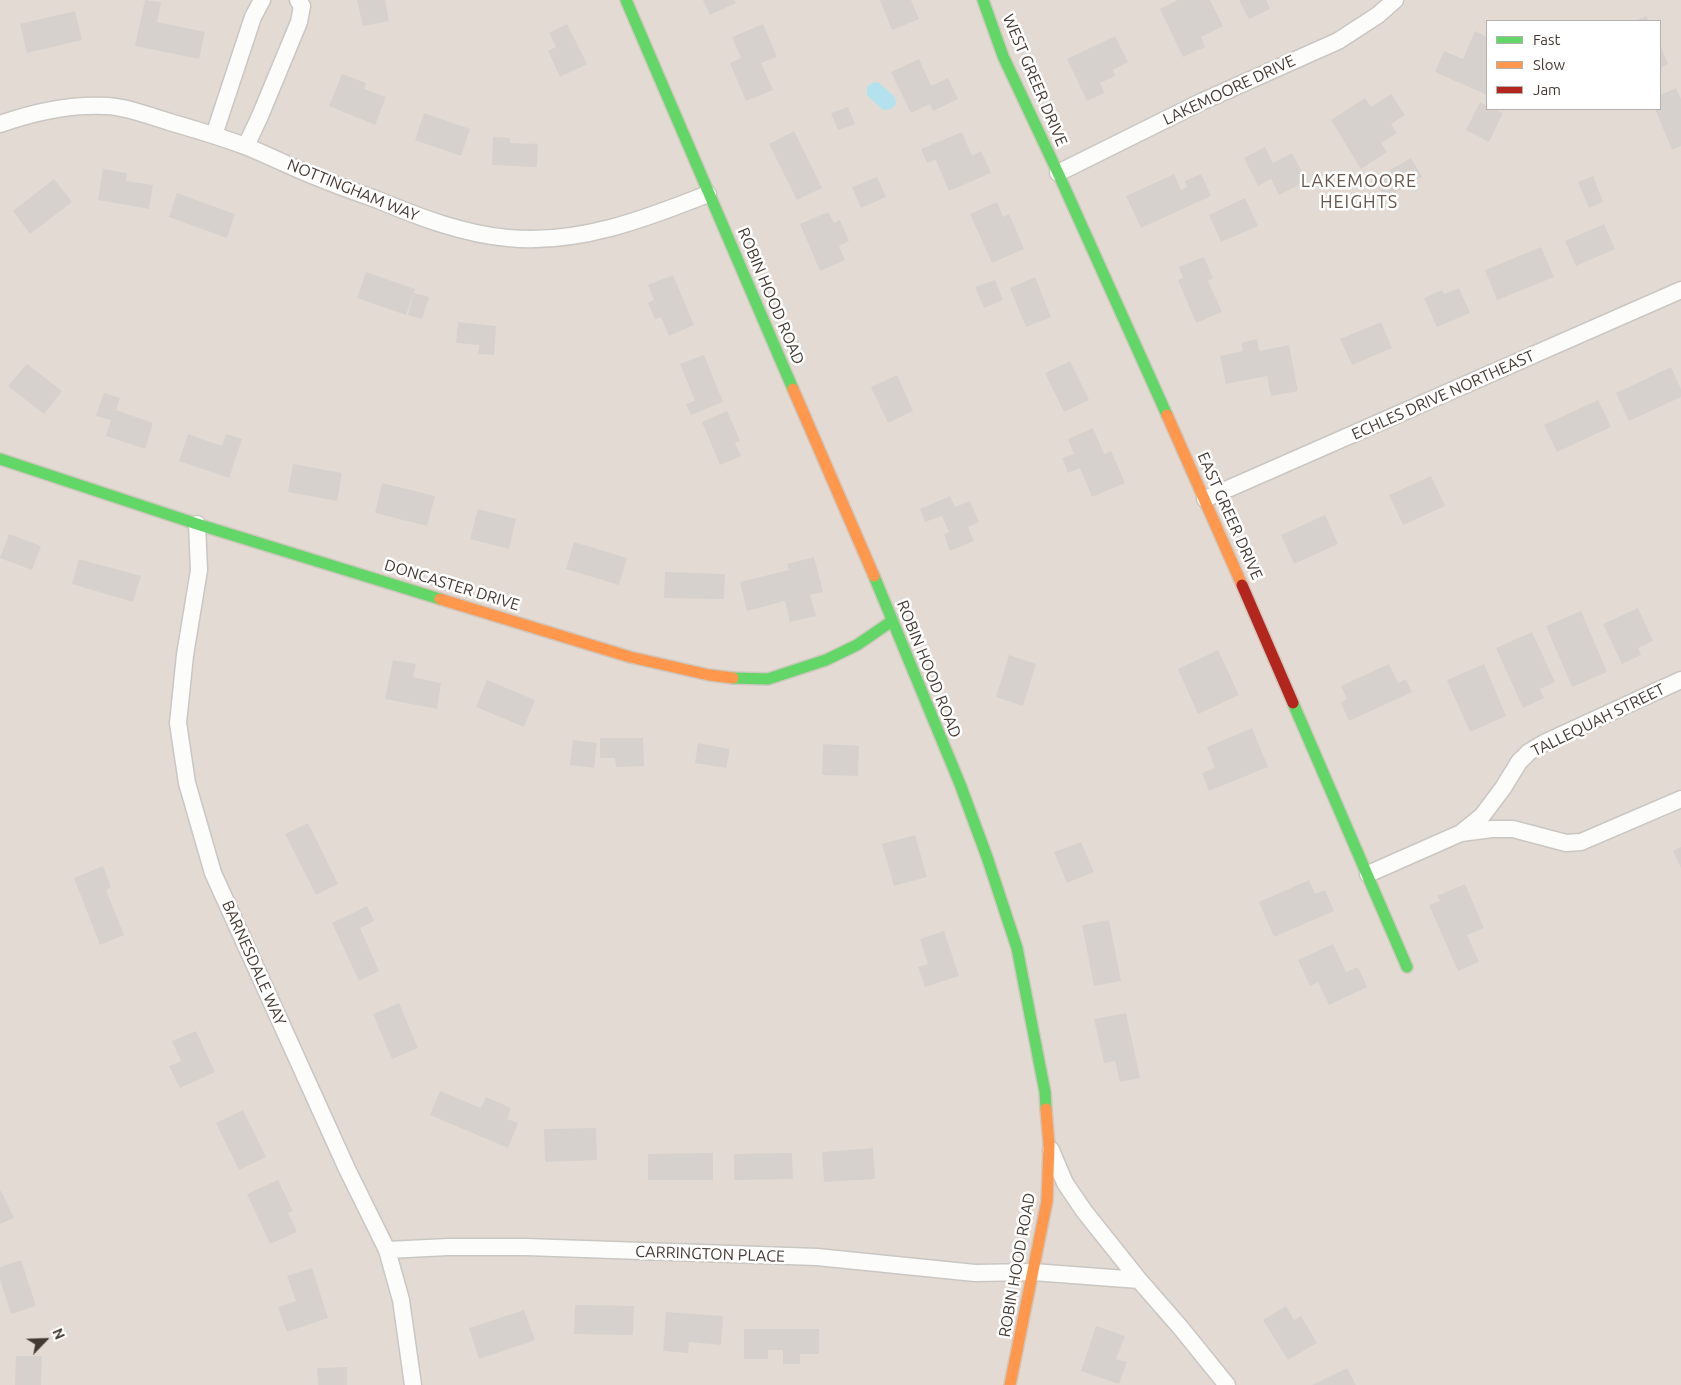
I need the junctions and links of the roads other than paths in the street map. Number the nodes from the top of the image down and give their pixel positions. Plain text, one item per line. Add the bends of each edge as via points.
1 (262, 0) edge
2 (298, 0) edge
3 (626, 0) edge
4 (983, 0) edge
5 (1395, 0) edge
6 (0, 124) edge
7 (214, 135) junction
8 (246, 146) junction
9 (1058, 173) junction
10 (708, 194) junction
11 (1681, 290) edge
12 (0, 459) edge
13 (1205, 499) junction
14 (197, 524) junction
15 (892, 621) junction
16 (1681, 680) edge
17 (1681, 799) edge
18 (1461, 833) junction
19 (1368, 874) junction
20 (1407, 967) dead end
21 (1048, 1145) junction
22 (387, 1250) junction
23 (1033, 1272) junction
24 (1138, 1280) junction
25 (414, 1385) edge
26 (1010, 1385) edge
27 (1227, 1385) edge

1 - 7 street via 253,17
2 - 8 street via 302,6 299,22
3 - 10 street, ROBIN HOOD ROAD
4 - 9 street, WEST GREER DRIVE via 1003,56
5 - 9 street, LAKEMOORE DRIVE via 1338,41 1201,102
6 - 7 street, NOTTINGHAM WAY via 48,110 109,106
7 - 8 street, NOTTINGHAM WAY
8 - 10 street, NOTTINGHAM WAY via 427,220 507,238 574,236 664,212
9 - 13 street, EAST GREER DRIVE
10 - 15 street, ROBIN HOOD ROAD
11 - 13 street, ECHLES DRIVE NORTHEAST
12 - 14 street, DONCASTER DRIVE
13 - 19 street, EAST GREER DRIVE
14 - 15 street, DONCASTER DRIVE via 630,657 709,675 768,679 826,660 857,645
14 - 22 street, BARNESDALE WAY via 199,570 178,722 187,784 213,872
15 - 21 street, ROBIN HOOD ROAD via 988,857 1016,948 1044,1092
16 - 18 street, TALLEQUAH STREET via 1529,752 1482,816
17 - 18 street, TALLEQUAH STREET via 1581,842 1566,843 1513,829
18 - 19 street, TALLEQUAH STREET
19 - 20 street, EAST GREER DRIVE
21 - 23 street, ROBIN HOOD ROAD via 1047,1201
21 - 24 street via 1065,1183
22 - 23 street, CARRINGTON PLACE via 526,1247 816,1257 975,1273
22 - 25 street, BARNESDALE WAY via 401,1300
23 - 24 street, CARRINGTON PLACE
23 - 26 street, ROBIN HOOD ROAD
24 - 27 street

